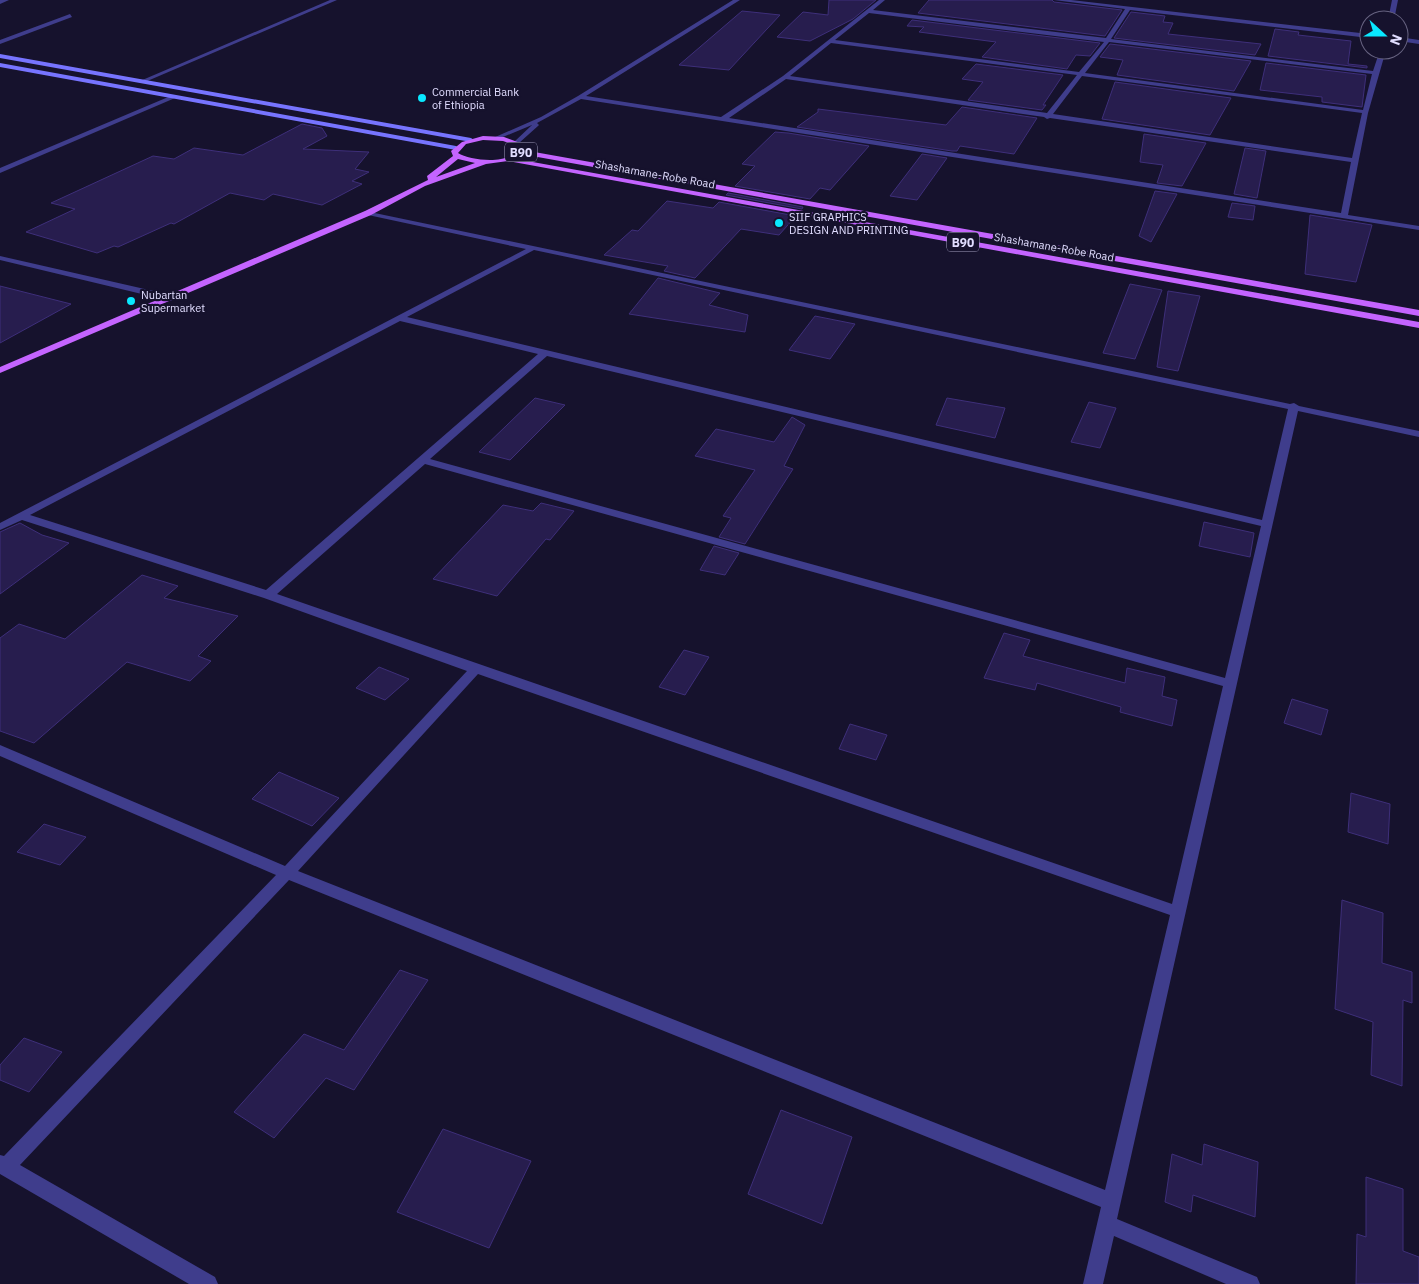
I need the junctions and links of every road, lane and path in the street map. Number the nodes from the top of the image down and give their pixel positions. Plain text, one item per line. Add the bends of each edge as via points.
1 (6, 0) edge
2 (334, 0) edge
3 (737, 0) edge
4 (882, 0) edge
5 (1057, 0) edge
6 (0, 2) edge
7 (1128, 8) junction
8 (868, 11) junction
9 (70, 16) dead end
10 (1359, 35) edge
11 (830, 41) junction
12 (1106, 41) junction
13 (0, 42) edge
14 (0, 56) edge
15 (1380, 60) edge
16 (0, 65) edge
17 (1375, 73) junction
18 (1079, 74) junction
19 (785, 78) junction
20 (143, 81) junction
21 (173, 96) junction
22 (580, 97) junction
23 (1366, 112) junction
24 (1046, 117) junction
25 (543, 118) junction
26 (723, 119) junction
27 (496, 138) junction
28 (471, 140) junction
29 (517, 142) junction
30 (456, 152) junction
31 (521, 152) junction
32 (508, 159) junction
33 (1354, 160) junction
34 (485, 162) junction
35 (0, 171) edge
36 (422, 184) junction
37 (368, 213) junction
38 (1344, 216) junction
39 (1419, 228) edge
40 (531, 249) junction
41 (0, 258) edge
42 (171, 298) junction
43 (1419, 313) edge
44 (398, 318) junction
45 (1419, 326) edge
46 (544, 354) junction
47 (0, 370) edge
48 (1294, 406) junction
49 (1419, 434) edge
50 (423, 460) junction
51 (21, 516) junction
52 (1267, 524) junction
53 (0, 527) edge
54 (268, 596) junction
55 (476, 669) junction
56 (1231, 684) junction
57 (0, 750) edge
58 (287, 873) junction
59 (1178, 912) junction
60 (3, 1166) edge
61 (1112, 1202) junction
62 (1107, 1224) junction
63 (208, 1284) edge
64 (1093, 1284) edge
65 (1250, 1284) edge

1 - 6 street
2 - 20 street
3 - 22 street
4 - 8 street
5 - 7 street
7 - 10 street
7 - 12 street
8 - 11 street
8 - 12 street
9 - 13 street
11 - 18 street
11 - 19 street
12 - 17 street
12 - 18 street
14 - 20 main road
15 - 17 street
16 - 21 main road
17 - 23 street
18 - 23 street
18 - 24 street
19 - 24 street
19 - 26 street
20 - 28 main road
21 - 30 main road
21 - 35 street
22 - 25 street
22 - 26 street
23 - 33 street
24 - 33 street
25 - 27 street
25 - 29 street
26 - 38 street
27 - 28 main road, B90
27 - 29 main road, B90
28 - 30 main road, B90
29 - 31 main road, B90 via 521,145
30 - 34 main road, Shashamane-Robe Road / B90 via 465,160
30 - 36 main road
31 - 32 main road, Shashamane-Robe Road / B90
31 - 43 main road, Shashamane-Robe Road / B90
32 - 34 main road, Shashamane-Robe Road / B90
32 - 45 main road, Shashamane-Robe Road / B90
33 - 38 street
34 - 36 main road
36 - 37 main road
37 - 40 street
37 - 42 main road
38 - 39 street
40 - 44 street
40 - 48 street
41 - 42 street
42 - 47 main road
44 - 46 street
44 - 51 street
46 - 50 street
46 - 52 street
48 - 49 street
48 - 52 street
50 - 54 street
50 - 56 street
51 - 53 street
51 - 54 street
52 - 56 street
54 - 55 street
55 - 58 street
55 - 59 street
56 - 59 street
57 - 58 street
58 - 60 street
58 - 61 street
59 - 61 street
60 - 63 street
61 - 62 street
62 - 64 street
62 - 65 street

